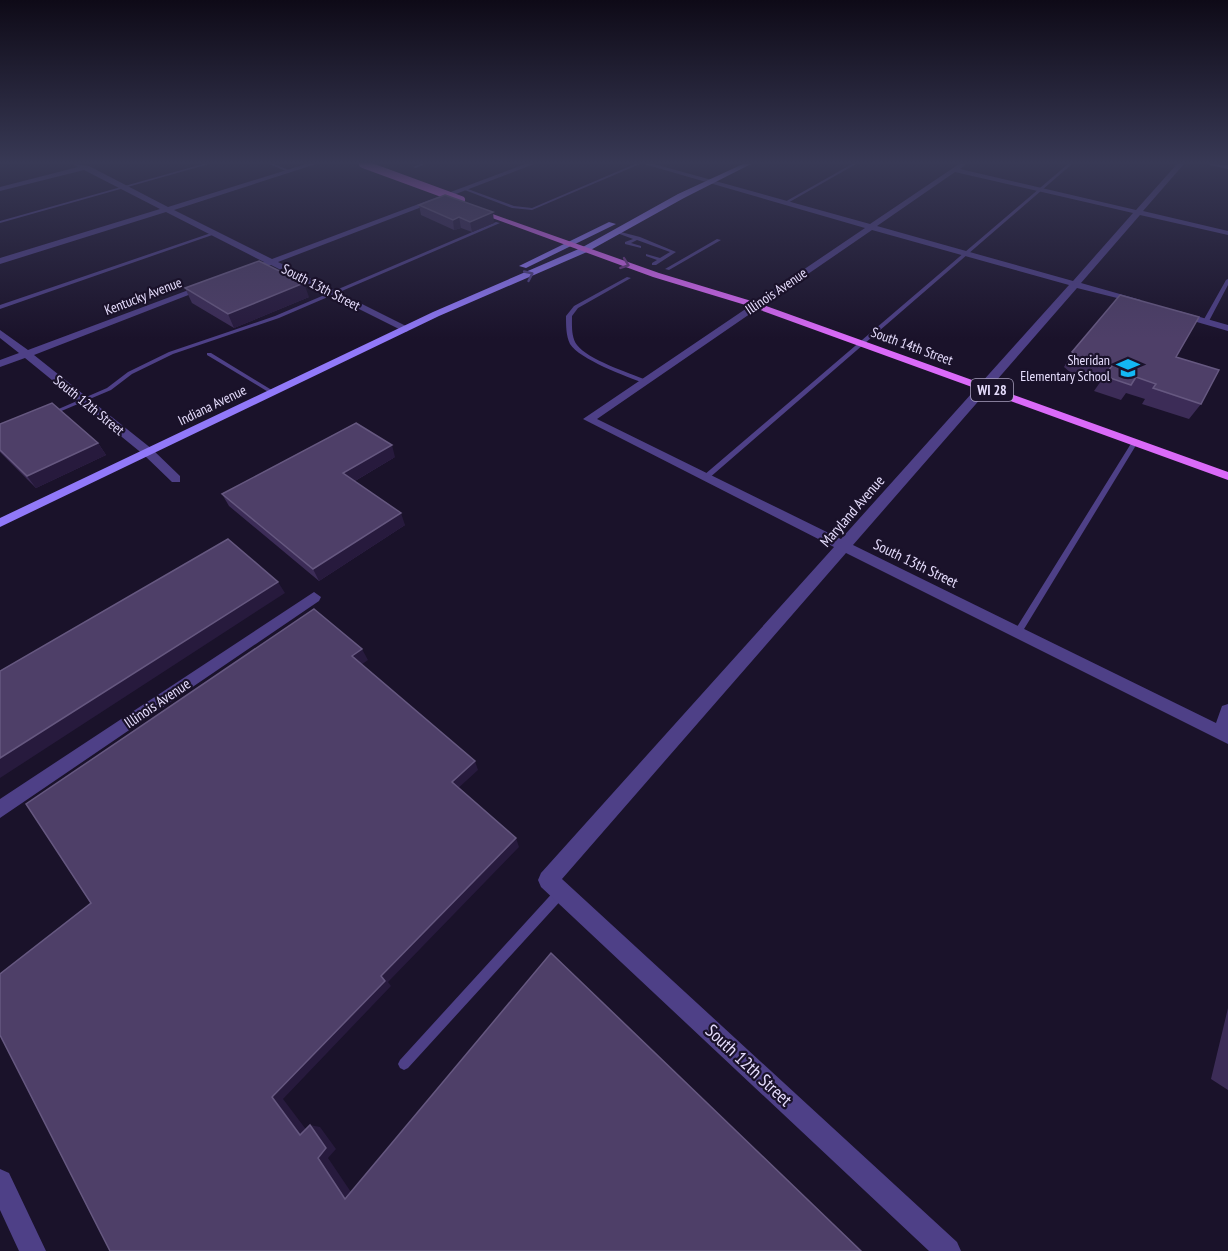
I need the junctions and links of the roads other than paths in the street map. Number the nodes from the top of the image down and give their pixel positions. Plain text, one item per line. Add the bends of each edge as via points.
1 (124, 222) edge
2 (194, 222) edge
3 (375, 222) edge
4 (514, 222) edge
5 (536, 222) edge
6 (616, 222) edge
7 (636, 222) edge
8 (854, 222) edge
9 (878, 222) edge
10 (1003, 222) edge
11 (1130, 222) edge
12 (1180, 222) edge
13 (498, 224) dead end
14 (871, 227) junction
15 (619, 232) junction
16 (216, 233) junction
17 (1228, 233) edge
18 (582, 238) junction
19 (638, 238) junction
20 (718, 240) dead end
21 (596, 243) junction
22 (627, 243) junction
23 (569, 244) junction
24 (639, 247) dead end
25 (584, 250) junction
26 (633, 250) dead end
27 (654, 252) dead end
28 (967, 254) junction
29 (648, 255) dead end
30 (666, 256) junction
31 (0, 261) edge
32 (272, 261) junction
33 (657, 262) junction
34 (667, 269) junction
35 (233, 276) edge
36 (628, 278) dead end
37 (1228, 280) edge
38 (212, 284) edge
39 (1075, 285) junction
40 (334, 293) junction
41 (755, 305) junction
42 (1151, 306) edge
43 (0, 307) edge
44 (1173, 312) edge
45 (436, 314) junction
46 (1206, 321) junction
47 (1228, 328) edge
48 (405, 329) junction
49 (0, 333) edge
50 (861, 344) junction
51 (26, 354) junction
52 (209, 354) dead end
53 (0, 364) edge
54 (644, 381) junction
55 (984, 388) junction
56 (272, 392) junction
57 (84, 400) junction
58 (39, 419) edge
59 (589, 419) joint
60 (1135, 442) junction
61 (148, 452) junction
62 (1228, 476) edge
63 (706, 477) junction
64 (176, 479) dead end
65 (0, 523) edge
66 (844, 546) junction
67 (314, 597) dead end
68 (1018, 633) junction
69 (1228, 711) edge
70 (1225, 735) edge
71 (0, 808) edge
72 (555, 886) junction
73 (404, 1064) dead end
74 (0, 1182) edge
75 (33, 1251) edge
76 (948, 1251) edge

1 - 31 street
2 - 16 street, South 13th Street
3 - 32 street
4 - 23 main road, South 14th Street / WI 28
5 - 18 main road, South 14th Street / WI 28
6 - 18 main road, Indiana Avenue
7 - 15 main road, Indiana Avenue
8 - 14 street
9 - 14 street, Illinois Avenue
10 - 28 lane
11 - 39 street, Maryland Avenue
12 - 17 street
13 - 40 lane
14 - 28 street
14 - 41 street, Illinois Avenue
15 - 19 lane
15 - 21 main road, Indiana Avenue
16 - 32 street, South 13th Street
16 - 43 lane
18 - 21 main road, South 14th Street / WI 28
18 - 23 main road, Indiana Avenue
19 - 22 lane
19 - 30 lane via 674,252
20 - 34 lane
21 - 25 main road, Indiana Avenue
21 - 33 main road, South 14th Street / WI 28
22 - 24 lane
22 - 26 lane via 622,246
23 - 25 main road, South 14th Street / WI 28
23 - 45 main road, Indiana Avenue
25 -> 41 main road, South 14th Street / WI 28
45 -> 25 main road, Indiana Avenue
27 - 30 lane
28 - 39 street
28 - 50 lane
29 - 33 lane
30 - 33 lane
32 - 35 street
32 - 40 street, South 13th Street
33 - 34 main road, South 14th Street / WI 28
34 - 41 main road, South 14th Street / WI 28
36 - 54 lane via 576,307 568,316 569,330 574,346
37 - 46 lane
38 - 51 street, Kentucky Avenue
39 - 42 street
39 - 55 street, Maryland Avenue
40 - 48 street, South 13th Street
40 - 57 lane via 251,327 171,353
41 - 50 main road, South 14th Street / WI 28
41 - 54 street, Illinois Avenue
44 - 46 street
45 - 48 main road, Indiana Avenue
46 - 47 street
48 - 56 main road, Indiana Avenue
49 - 51 street, South 12th Street
50 - 55 main road, South 14th Street / WI 28
50 - 63 lane
51 - 53 street, Kentucky Avenue
51 - 57 street, South 12th Street
52 - 56 lane
54 - 59 street, Illinois Avenue
55 - 60 main road, South 14th Street / WI 28
55 - 66 street, Maryland Avenue
56 - 61 main road, Indiana Avenue
57 - 58 lane
57 - 61 street, South 12th Street
59 - 63 street, South 13th Street
60 - 62 main road, South 14th Street / WI 28
60 - 68 lane
61 - 64 street, South 12th Street
61 - 65 main road, Indiana Avenue
63 - 66 street, South 13th Street
66 - 68 street, South 13th Street
66 - 72 street, Maryland Avenue
67 - 71 street, Illinois Avenue
68 - 70 street, South 13th Street
69 - 70 street
72 - 73 lane
72 - 76 street, South 12th Street
74 - 75 street

